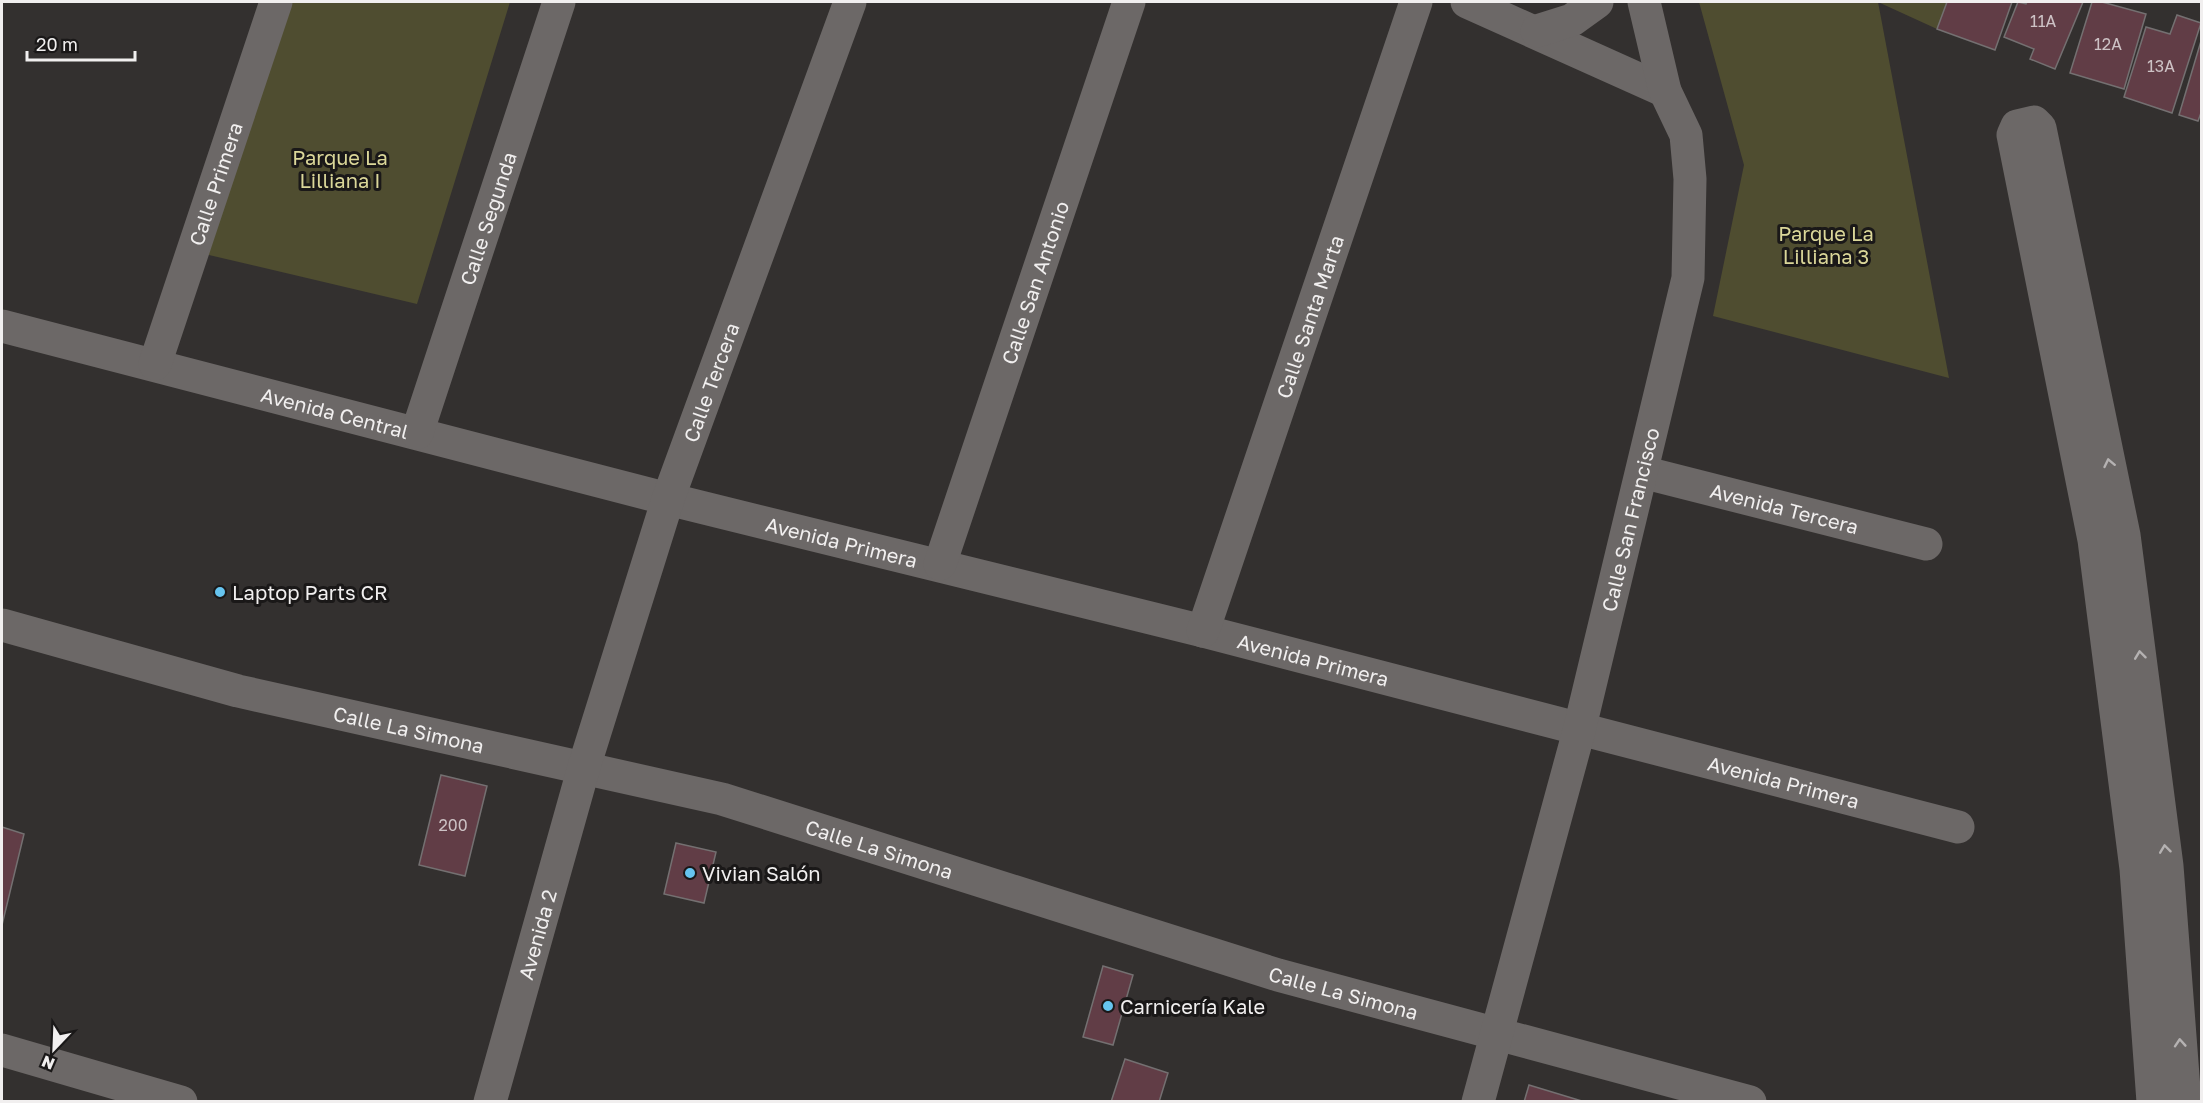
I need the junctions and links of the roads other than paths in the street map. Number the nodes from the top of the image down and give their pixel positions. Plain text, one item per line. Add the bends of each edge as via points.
1 (276, 2) edge
2 (560, 2) edge
3 (850, 2) edge
4 (1129, 2) edge
5 (1416, 2) edge
6 (1467, 2) edge
7 (1597, 2) edge
8 (1644, 2) edge
9 (1537, 31) junction
10 (1665, 91) junction
11 (2, 326) edge
12 (155, 364) junction
13 (417, 433) junction
14 (1642, 471) junction
15 (668, 499) junction
16 (1926, 544) dead end
17 (940, 564) junction
18 (2, 626) edge
19 (1203, 631) junction
20 (1579, 731) junction
21 (584, 767) junction
22 (1958, 827) dead end
23 (1497, 1035) junction
24 (2, 1050) edge
25 (181, 1101) edge
26 (490, 1101) edge
27 (1478, 1101) edge
28 (1750, 1101) edge
29 (2153, 1101) edge
30 (2185, 1101) edge

1 - 12 street, Calle Primera
2 - 13 street, Calle Segunda
3 - 15 street, Calle Tercera
4 - 17 street, Calle San Antonio
5 - 19 street, Calle Santa Marta
6 - 9 street
7 - 9 street via 1572,20
8 - 10 street, Calle San Francisco
9 - 10 street
10 - 14 street, Calle San Francisco via 1686,135 1690,179 1688,278
11 - 12 street, Avenida Central
12 - 13 street, Avenida Central
13 - 15 street, Avenida Central
14 - 16 street, Avenida Tercera
14 - 20 street, Calle San Francisco
15 - 17 street, Avenida Primera
15 - 21 street, Calle Tercera
17 - 19 street, Avenida Primera
18 - 21 street, Calle La Simona via 238,691
19 - 20 street, Avenida Primera
20 - 22 street, Avenida Primera
20 - 23 street, Calle San Francisco
21 - 23 street, Calle La Simona via 722,799 1278,975
21 - 26 street, Avenida 2
23 - 27 street, Calle San Francisco
23 - 28 street, Calle La Simona
24 - 25 street
30 -> 29 street via 2167,866 2124,535 2040,128 2034,122 2017,126 2013,135 2094,540 2136,869

